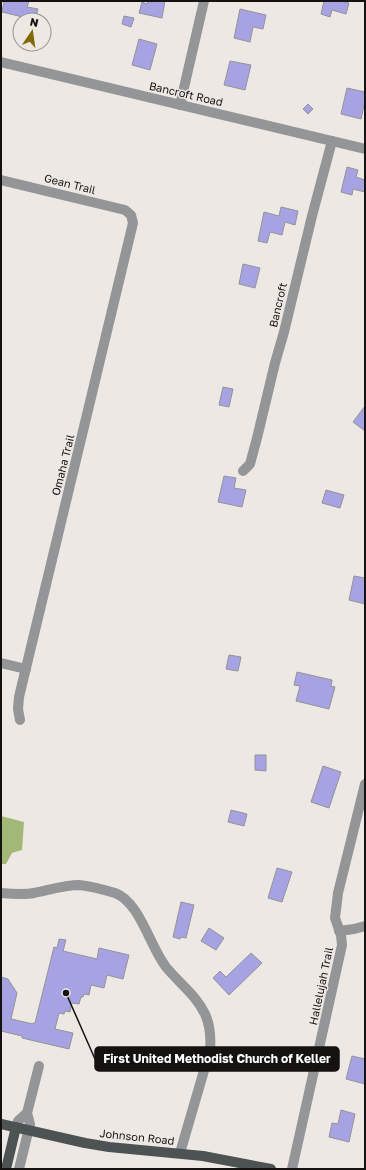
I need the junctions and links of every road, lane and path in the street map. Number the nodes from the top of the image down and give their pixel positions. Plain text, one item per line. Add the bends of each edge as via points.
1 (204, 1) edge
2 (1, 62) edge
3 (180, 105) junction
4 (332, 141) junction
5 (365, 149) edge
6 (1, 180) edge
7 (131, 215) joint
8 (243, 471) dead end
9 (1, 663) edge
10 (26, 669) junction
11 (20, 720) dead end
12 (365, 784) edge
13 (1, 893) edge
14 (365, 926) edge
15 (339, 931) junction
16 (38, 1066) dead end
17 (27, 1113) junction
18 (1, 1124) edge
19 (16, 1127) junction
20 (29, 1130) junction
21 (180, 1153) junction
22 (6, 1169) edge
23 (19, 1169) edge
24 (271, 1169) edge
25 (292, 1169) edge

1 - 3 street
2 - 3 street, Bancroft Road
3 - 4 street, Bancroft Road
4 - 5 street, Bancroft Road
4 - 8 street, Bancroft via 258,438 250,464
6 - 7 street, Gean Trail via 125,210
7 - 10 street, Omaha Trail via 133,223
9 - 10 street
10 - 11 street, Omaha Trail via 18,702
12 - 15 street, Hallelujah Trail via 338,893 335,918
13 - 21 street via 33,894 85,886 120,895 134,910 166,968 198,1002 209,1024 210,1050
14 - 15 street
15 - 25 street, Hallelujah Trail via 342,945
16 - 17 street
17 - 19 street
17 - 20 street
18 - 19 main road, Johnson Road
19 - 20 main road, Johnson Road
19 - 22 main road
20 - 21 main road, Johnson Road via 109,1147
20 - 23 street
21 - 24 main road, Johnson Road

